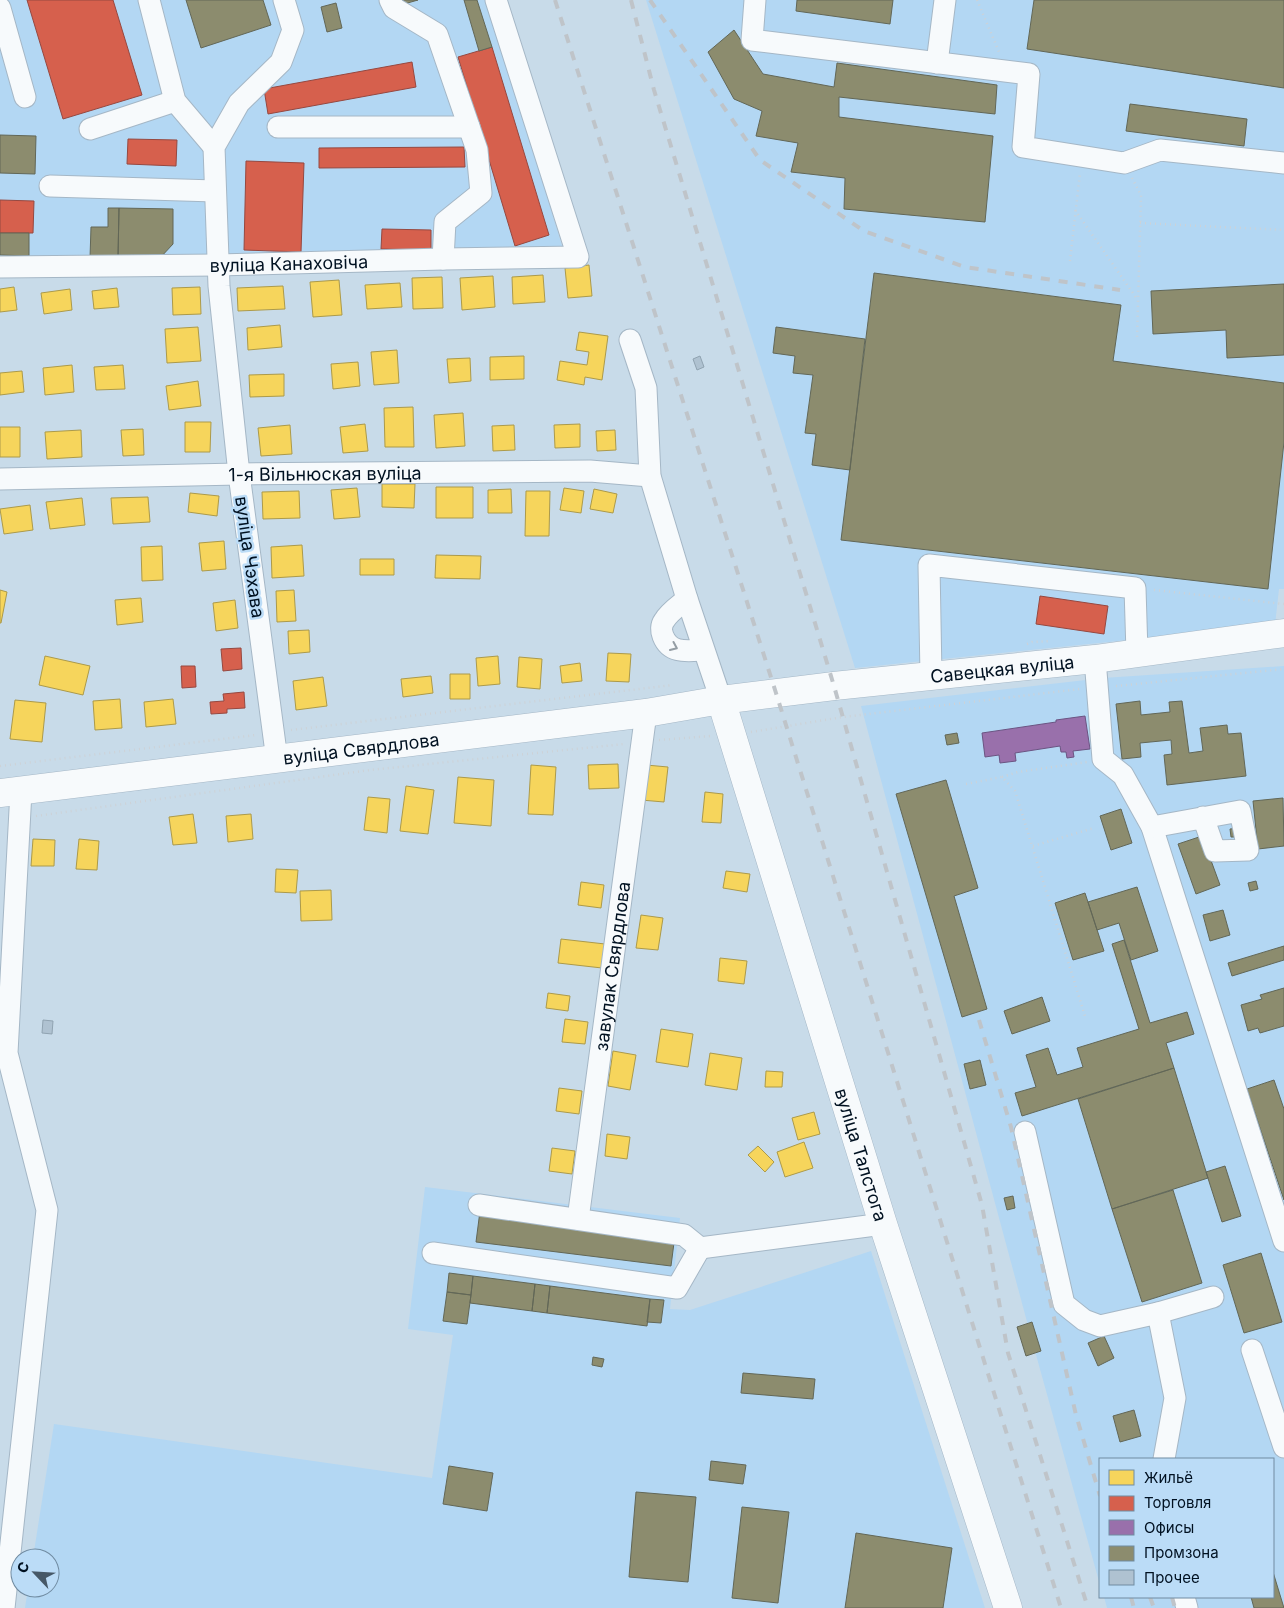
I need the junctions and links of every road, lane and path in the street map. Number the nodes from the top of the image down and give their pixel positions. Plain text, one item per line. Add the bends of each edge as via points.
1 (149, 0) edge
2 (284, 0) edge
3 (390, 0) edge
4 (496, 0) edge
5 (756, 0) edge
6 (945, 0) edge
7 (977, 0) edge
8 (0, 8) edge
9 (938, 63) junction
10 (1007, 71) junction
11 (25, 97) dead end
12 (175, 101) junction
13 (278, 127) dead end
14 (469, 127) junction
15 (90, 129) dead end
16 (214, 147) junction
17 (1081, 156) junction
18 (1124, 163) junction
19 (1284, 163) edge
20 (50, 186) dead end
21 (215, 191) junction
22 (1076, 210) junction
23 (1140, 223) junction
24 (1284, 230) edge
25 (443, 259) junction
26 (1070, 261) dead end
27 (218, 265) junction
28 (0, 267) edge
29 (1138, 300) junction
30 (1137, 338) dead end
31 (630, 340) dead end
32 (239, 474) junction
33 (650, 476) junction
34 (0, 479) edge
35 (1135, 588) junction
36 (687, 599) junction
37 (1284, 604) edge
38 (1284, 623) edge
39 (1284, 633) edge
40 (703, 650) junction
41 (1137, 653) junction
42 (1096, 659) junction
43 (1284, 669) edge
44 (931, 676) junction
45 (1097, 687) junction
46 (721, 700) junction
47 (646, 713) junction
48 (731, 735) junction
49 (643, 742) junction
50 (1104, 759) junction
51 (277, 760) junction
52 (1002, 777) junction
53 (966, 784) dead end
54 (10, 792) edge
55 (1203, 817) dead end
56 (19, 818) junction
57 (1152, 827) junction
58 (1094, 828) dead end
59 (1033, 846) junction
60 (1085, 1016) dead end
61 (1025, 1132) dead end
62 (479, 1205) dead end
63 (578, 1219) junction
64 (883, 1224) junction
65 (1284, 1241) edge
66 (700, 1248) junction
67 (433, 1253) dead end
68 (1213, 1298) dead end
69 (1158, 1313) junction
70 (1252, 1350) dead end
71 (1279, 1418) edge
72 (1284, 1447) edge
73 (1164, 1458) edge
74 (4, 1608) edge
75 (1008, 1608) edge

1 - 12 street
2 - 16 street via 293,30 281,62 239,103
3 - 14 street via 394,8 437,34
4 - 25 street, вуліца Канаховіча via 578,257
5 - 9 street via 752,40
6 - 9 street
7 - 10 path
8 - 11 street
9 - 10 street
10 - 17 street via 1029,74 1023,148
12 - 15 street
12 - 16 street
13 - 14 street
14 - 25 street via 477,150 481,192 445,222
16 - 21 street, вуліца Чэхава
17 - 18 street
17 - 22 path
18 - 19 street via 1160,150
18 - 23 path via 1140,195
20 - 21 street
21 - 27 street, вуліца Чэхава
22 - 26 path
22 - 29 path
23 - 24 path
23 - 29 path
25 - 27 street, вуліца Канаховіча
27 - 28 street, вуліца Канаховіча
27 - 32 street, вуліца Чэхава
29 - 30 path
31 - 33 street via 646,388
32 - 33 street, 1-я Вільнюская вуліца via 590,471
32 - 34 street, 1-я Вільнюская вуліца
32 - 51 street, вуліца Чэхава
33 - 36 street
35 - 37 path
35 - 41 street
35 - 44 street via 929,565
36 - 40 street
36 -> 40 street via 671,612 661,631 666,643 674,649
38 - 39 street
39 - 41 main road, Савецкая вуліца
40 - 46 street
41 - 42 main road, Савецкая вуліца
42 - 44 main road, Савецкая вуліца
42 - 45 street
43 - 45 path
44 - 46 main road, Савецкая вуліца
45 - 48 path
45 - 50 street
46 - 47 main road, вуліца Свярдлова
46 - 48 main road, вуліца Талстога
47 - 49 street, завулак Свярдлова
47 - 51 main road, вуліца Свярдлова
48 - 49 path
48 - 64 main road, вуліца Талстога
49 - 56 path via 370,770
49 - 63 street, завулак Свярдлова
50 - 52 path
50 - 57 street via 1123,775
51 - 54 main road, вуліца Свярдлова
52 - 53 path
52 - 59 path via 1016,790
54 - 56 street
55 - 57 street
56 - 74 street via 7,1053 47,1210
57 - 65 street
58 - 59 path
59 - 60 path
61 - 69 street via 1064,1304 1084,1320 1100,1326
62 - 63 street
63 - 66 street via 684,1235
64 - 66 street
64 - 75 main road, вуліца Талстога
66 - 67 street via 677,1288
68 - 69 street
69 - 73 street via 1175,1398
70 - 71 street
71 - 72 street

